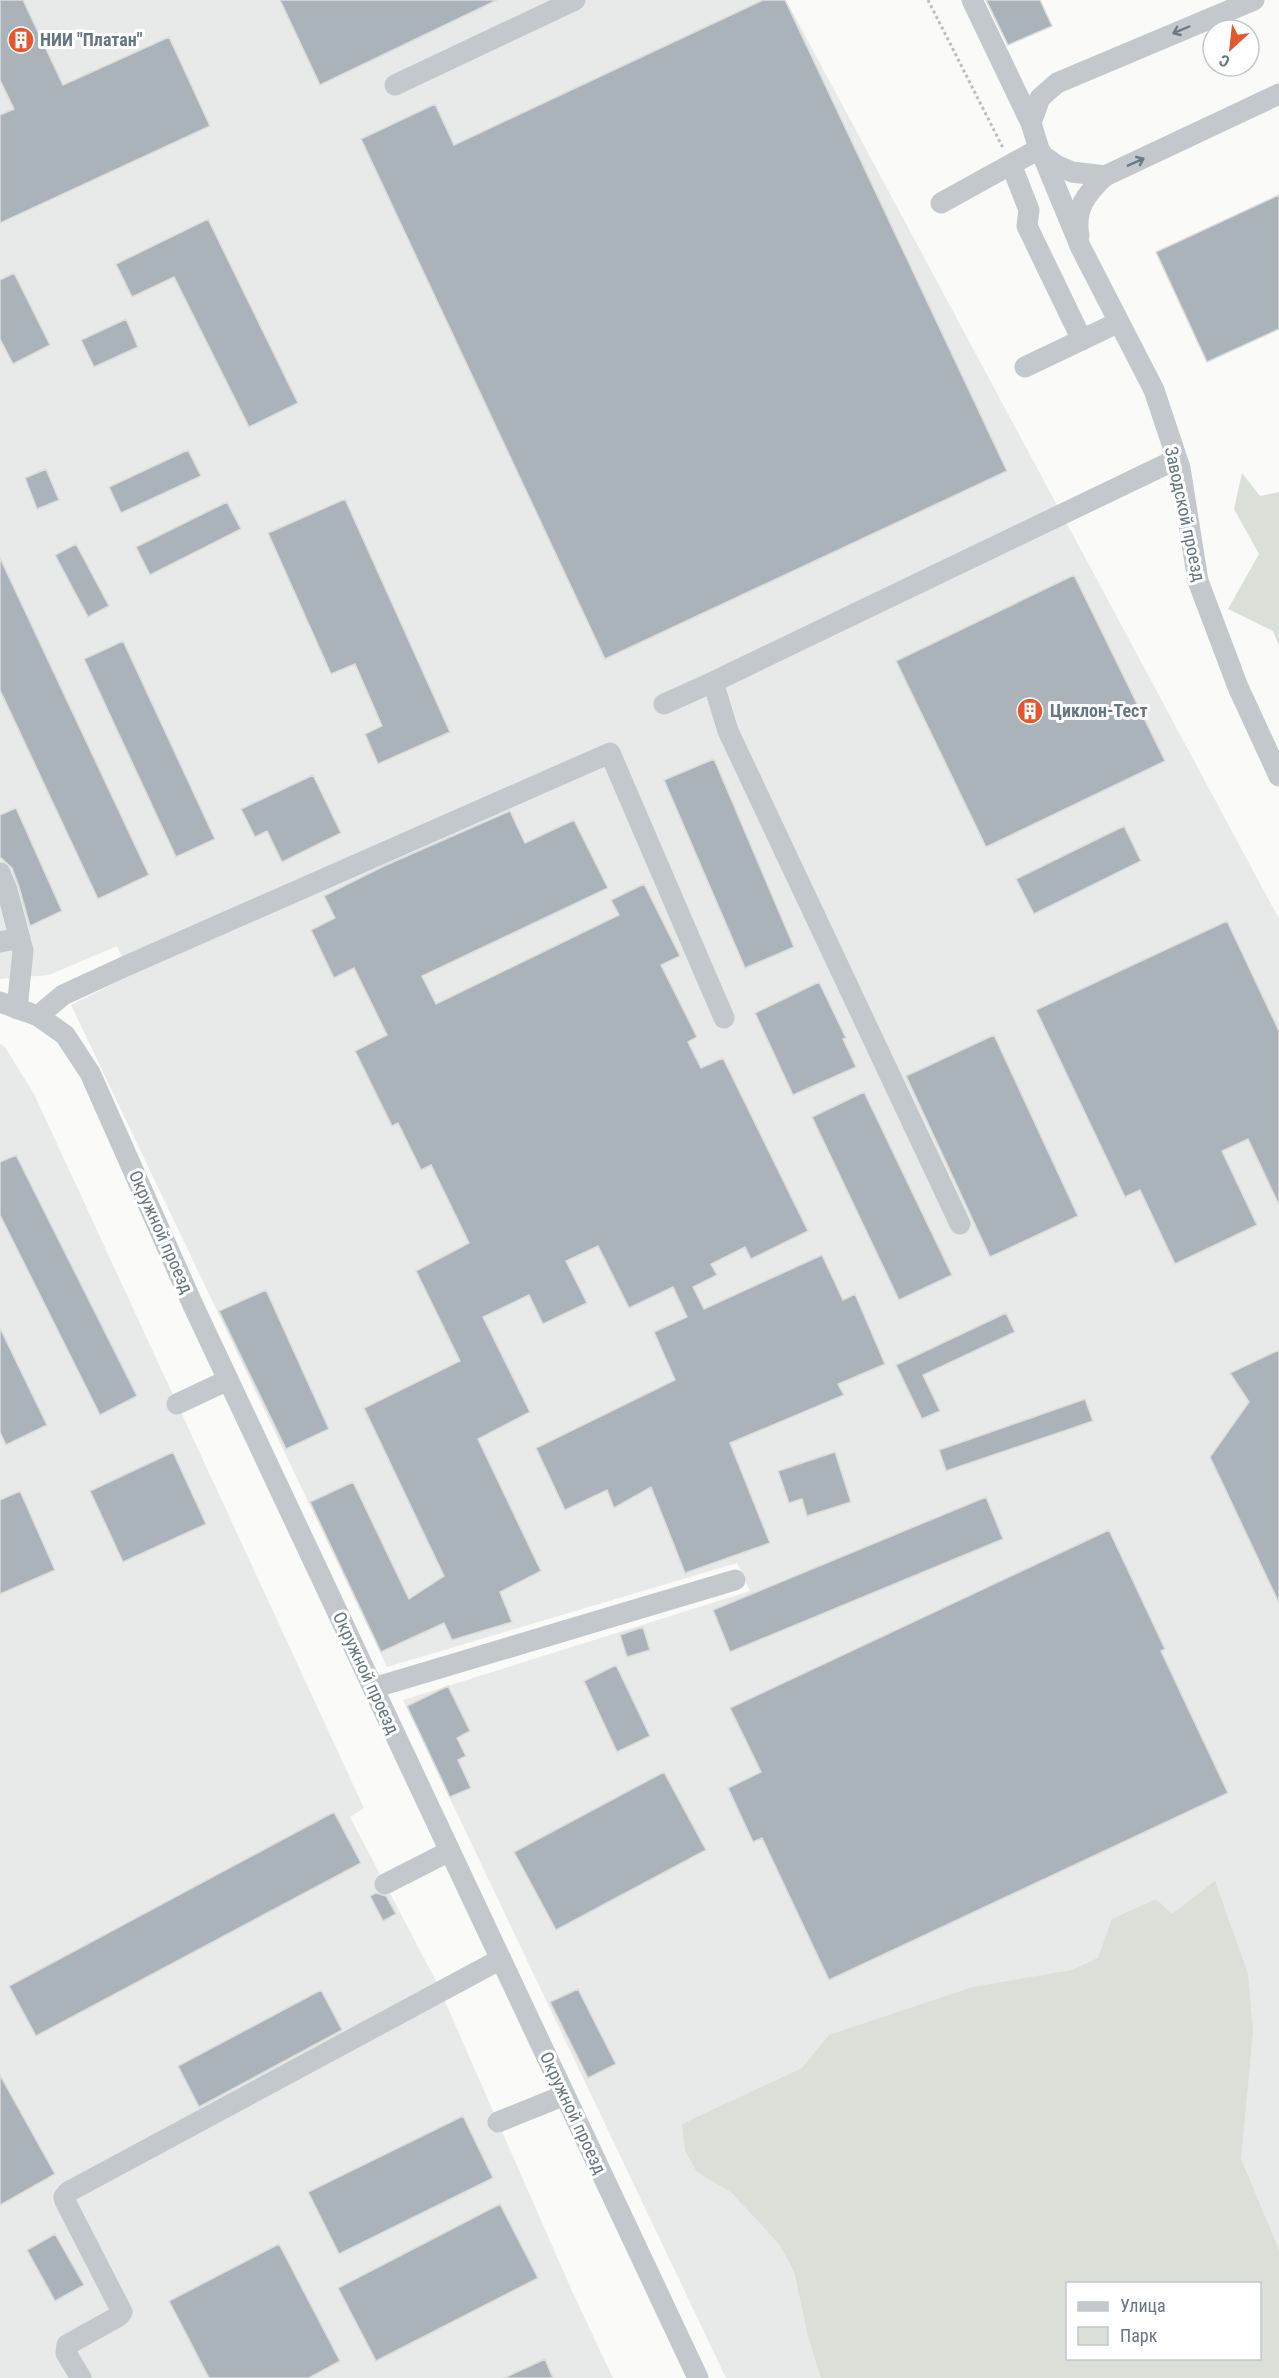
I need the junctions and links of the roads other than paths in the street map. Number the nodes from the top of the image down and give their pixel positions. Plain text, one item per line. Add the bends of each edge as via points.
1 (575, 0) edge
2 (972, 0) edge
3 (1254, 0) edge
4 (395, 85) dead end
5 (1279, 94) edge
6 (1031, 123) junction
7 (1041, 152) junction
8 (1011, 164) junction
9 (1105, 176) junction
10 (941, 203) dead end
11 (1081, 248) junction
12 (1119, 322) junction
13 (1082, 340) junction
14 (1025, 367) dead end
15 (1177, 459) junction
16 (713, 682) junction
17 (664, 704) dead end
18 (1279, 776) edge
19 (0, 873) edge
20 (10, 940) edge
21 (8, 1005) edge
22 (38, 1016) junction
23 (724, 1018) dead end
24 (960, 1224) dead end
25 (228, 1380) junction
26 (177, 1404) dead end
27 (735, 1580) dead end
28 (373, 1688) junction
29 (450, 1851) junction
30 (385, 1884) dead end
31 (501, 1959) junction
32 (565, 2095) junction
33 (498, 2122) dead end
34 (81, 2378) edge
35 (698, 2378) edge

1 - 4 street
2 - 6 street
3 -> 6 street via 1057,82 1040,98
9 -> 5 street
6 - 7 street, Заводской проезд
7 - 8 street
7 - 9 street via 1072,172
7 - 11 street, Заводской проезд
8 - 10 street
8 - 13 street via 1029,210 1027,226
9 - 11 street via 1082,203 1077,222
11 - 12 street, Заводской проезд
12 - 13 street
12 - 15 street, Заводской проезд via 1154,390
13 - 14 street
15 - 16 street
15 - 18 street, Заводской проезд via 1198,581 1238,687
16 - 17 street
16 - 24 street via 728,731
19 - 20 street
20 - 21 street via 23,961
21 - 22 street, Окружной проезд
22 - 23 street via 63,995 126,966 610,753
22 - 25 street, Окружной проезд via 65,1035 90,1073
25 - 26 street
25 - 28 street, Окружной проезд
27 - 28 street
28 - 29 street, Окружной проезд
29 - 30 street
29 - 31 street, Окружной проезд
31 - 32 street, Окружной проезд
31 - 34 street via 68,2192 65,2201 122,2312 67,2345 66,2353
32 - 33 street
32 - 35 street, Окружной проезд

